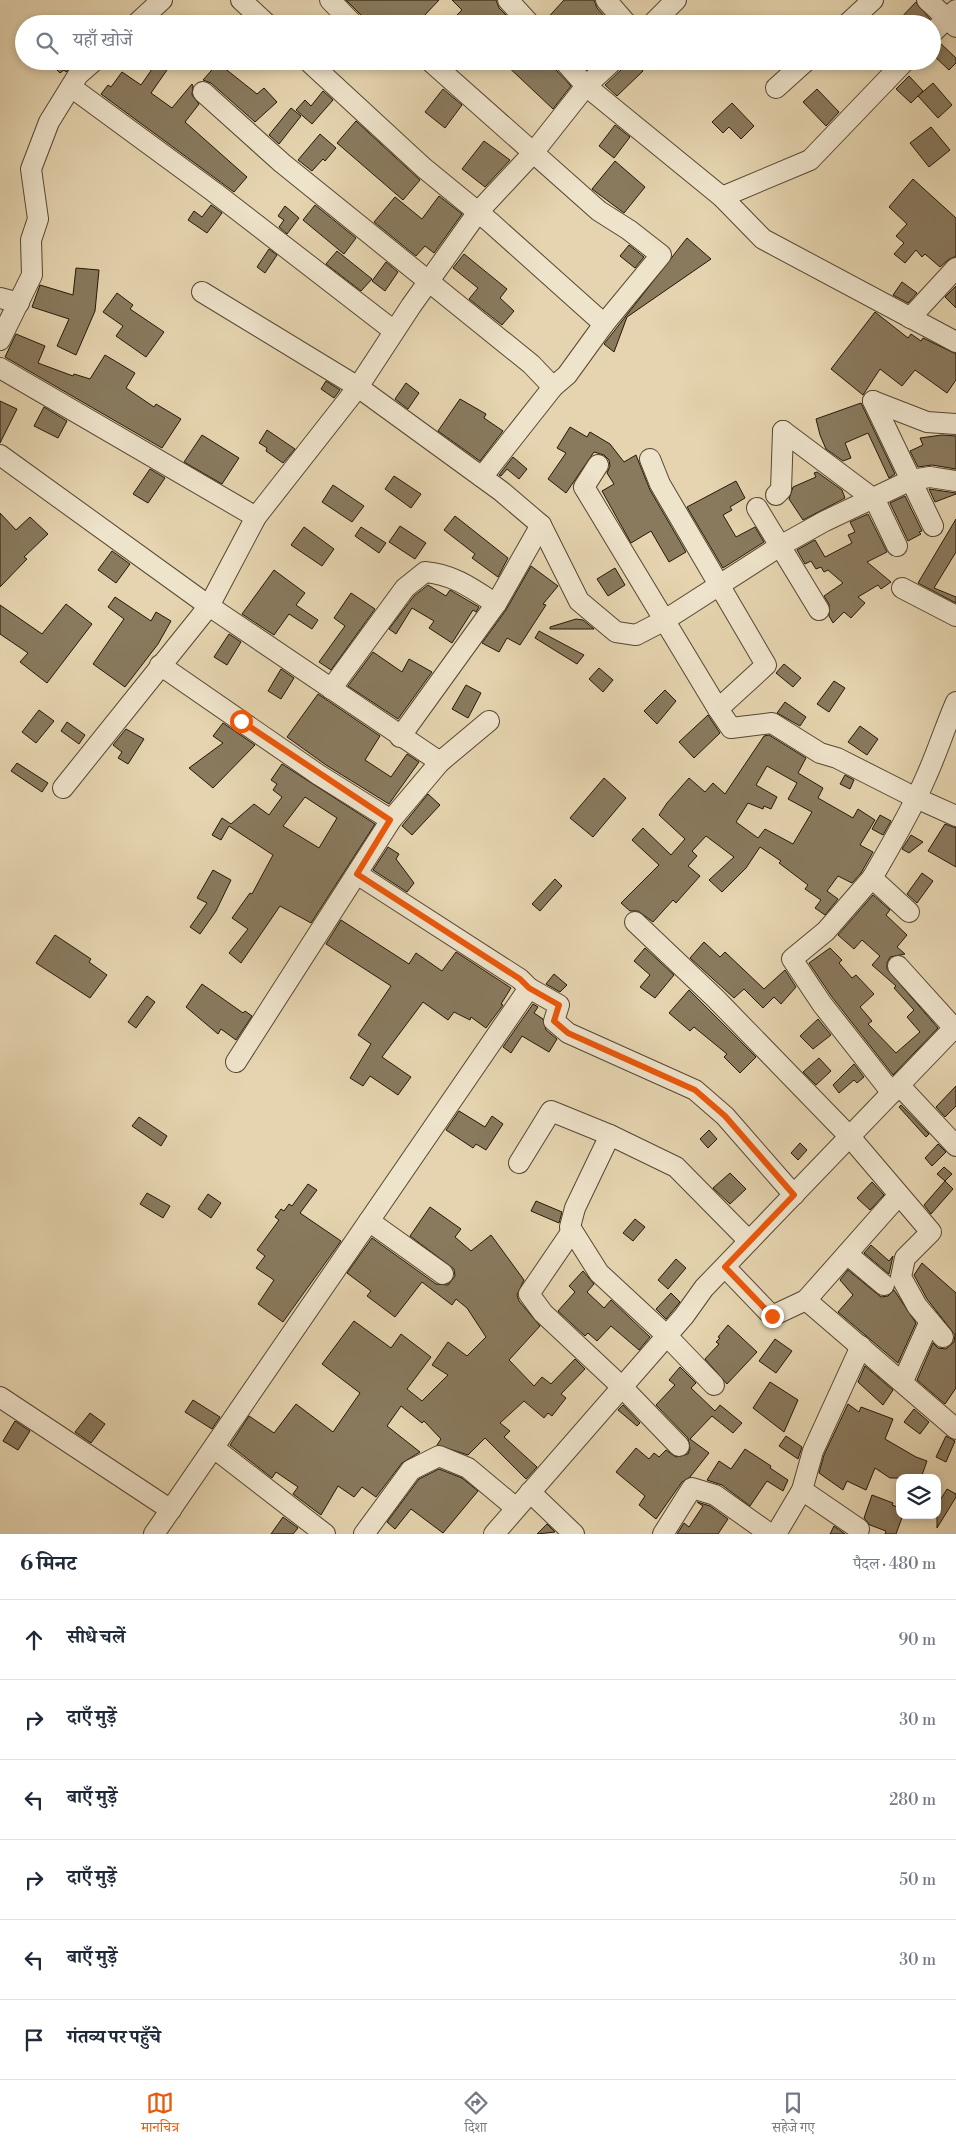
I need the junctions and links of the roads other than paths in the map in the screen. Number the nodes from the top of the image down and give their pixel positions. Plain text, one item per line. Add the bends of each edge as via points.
1 (162, 0) edge
2 (241, 0) edge
3 (330, 0) edge
4 (508, 0) edge
5 (606, 0) edge
6 (676, 0) edge
7 (873, 0) edge
8 (927, 0) edge
9 (146, 15) edge
10 (257, 15) edge
11 (344, 15) edge
12 (522, 15) edge
13 (618, 15) edge
14 (661, 15) edge
15 (857, 15) edge
16 (953, 18) edge
17 (941, 27) edge
18 (84, 70) edge
19 (318, 70) edge
20 (440, 70) edge
21 (572, 70) edge
22 (603, 70) edge
23 (796, 70) edge
24 (896, 70) edge
25 (586, 86) junction
26 (71, 87) junction
27 (776, 88) dead end
28 (203, 92) dead end
29 (533, 154) junction
30 (722, 197) junction
31 (478, 212) junction
32 (956, 268) edge
33 (430, 281) junction
34 (202, 292) dead end
35 (0, 298) edge
36 (19, 302) junction
37 (910, 318) junction
38 (604, 324) junction
39 (394, 331) junction
40 (0, 340) edge
41 (956, 342) edge
42 (0, 368) edge
43 (358, 387) junction
44 (553, 387) junction
45 (956, 424) edge
46 (0, 455) edge
47 (650, 459) dead end
48 (598, 465) dead end
49 (482, 477) junction
50 (911, 480) junction
51 (956, 481) edge
52 (776, 495) dead end
53 (875, 500) junction
54 (756, 508) dead end
55 (256, 517) junction
56 (541, 525) junction
57 (933, 526) dead end
58 (780, 546) junction
59 (897, 546) dead end
60 (721, 586) junction
61 (902, 588) dead end
62 (496, 604) junction
63 (209, 606) junction
64 (819, 610) dead end
65 (956, 616) edge
66 (665, 620) junction
67 (160, 665) junction
68 (331, 689) junction
69 (956, 702) edge
70 (718, 709) junction
71 (489, 721) dead end
72 (400, 737) junction
73 (949, 738) edge
74 (440, 762) junction
75 (64, 788) dead end
76 (916, 798) junction
77 (956, 816) edge
78 (390, 820) junction
79 (357, 874) junction
80 (872, 878) junction
81 (909, 912) dead end
82 (635, 922) dead end
83 (898, 966) dead end
84 (529, 988) junction
85 (955, 1027) edge
86 (236, 1062) dead end
87 (895, 1089) junction
88 (610, 1135) junction
89 (850, 1137) junction
90 (956, 1146) edge
91 (519, 1163) dead end
92 (794, 1195) junction
93 (899, 1195) junction
94 (368, 1221) junction
95 (572, 1231) junction
96 (749, 1241) junction
97 (847, 1254) junction
98 (725, 1267) junction
99 (442, 1274) dead end
100 (884, 1285) dead end
101 (806, 1300) junction
102 (930, 1322) junction
103 (666, 1335) junction
104 (943, 1337) dead end
105 (861, 1346) junction
106 (903, 1381) junction
107 (714, 1385) dead end
108 (622, 1387) junction
109 (0, 1397) edge
110 (956, 1429) edge
111 (679, 1446) dead end
112 (214, 1448) junction
113 (802, 1490) junction
114 (530, 1492) junction
115 (516, 1508) junction
116 (171, 1510) junction
117 (859, 1529) dead end
118 (154, 1534) edge
119 (325, 1534) edge
120 (364, 1534) edge
121 (494, 1534) edge
122 (574, 1534) edge
123 (663, 1534) edge
124 (770, 1534) edge
125 (776, 1534) edge

1 - 9 street
2 - 10 street
3 - 11 street
4 - 12 street
5 - 13 street
6 - 14 street
7 - 15 street
8 - 16 street
16 - 17 street
18 - 26 street
19 - 31 street via 424,168
20 - 29 street
21 - 25 street
22 - 25 street
23 - 27 street
24 - 30 street via 810,160
25 - 29 street
25 - 30 street
26 - 36 street via 49,122 31,169 38,219 31,240 32,275
26 - 39 street
28 - 33 street via 282,163
29 - 31 street
29 - 38 street via 599,211 661,255
30 - 37 street via 762,238
31 - 33 street
31 - 38 street
32 - 37 street
33 - 39 street
33 - 44 street via 531,364
34 - 43 street
35 - 36 street
36 - 40 street
37 - 41 street
38 - 44 street via 567,375
39 - 43 street
42 - 55 street
43 - 49 street
43 - 55 street
44 - 49 street
45 - 50 street via 927,422 873,401
46 - 63 street
47 - 60 street via 660,484
48 - 66 street via 584,486
49 - 56 street
50 - 51 street via 930,477
50 - 53 street
50 - 57 street
52 - 53 street via 781,490 784,431
53 - 58 street
53 - 59 street
54 - 58 street
55 - 63 street
56 - 62 street
56 - 66 street via 579,600 616,632 636,635
58 - 60 street
58 - 64 street
60 - 66 street
60 - 70 street via 766,665
61 - 65 street
62 - 68 street via 454,578 425,572 406,588
62 - 72 street
63 - 67 street
63 - 68 street
66 - 70 street
67 - 75 street
67 - 78 street
68 - 72 street
69 - 73 street
70 - 76 street via 731,728 772,723 820,753 837,758
71 - 74 street
72 - 74 street
73 - 76 street
74 - 78 street
76 - 77 street
76 - 80 street
78 - 79 street
79 - 84 street via 520,979
79 - 86 street
80 - 81 street
80 - 87 street via 826,931 792,959 822,1004
82 - 89 street via 715,998
83 - 85 street
84 - 92 street via 559,1005 554,1021 568,1033 695,1090 725,1116
84 - 94 street
85 - 87 street
87 - 89 street
87 - 90 street
88 - 91 street via 551,1111
88 - 95 street via 575,1208 570,1227
88 - 96 street via 676,1167
89 - 92 street
89 - 93 street
92 - 96 street
93 - 97 street
93 - 102 street via 931,1232 905,1258 901,1277
94 - 99 street
94 - 112 street
95 - 103 street via 599,1273
95 - 108 street via 529,1294 543,1313
96 - 98 street
97 - 100 street
97 - 101 street
98 - 101 street via 772,1316
98 - 103 street
101 - 105 street
102 - 104 street
102 - 106 street
103 - 107 street
103 - 108 street
105 - 106 street
105 - 113 street via 812,1451
106 - 110 street
108 - 111 street
108 - 114 street
109 - 116 street
112 - 116 street
112 - 119 street
113 - 117 street
113 - 125 street
114 - 115 street
114 - 122 street
115 - 120 street via 468,1468 438,1456 411,1470
115 - 121 street
116 - 118 street
123 - 124 street via 692,1488 715,1496

